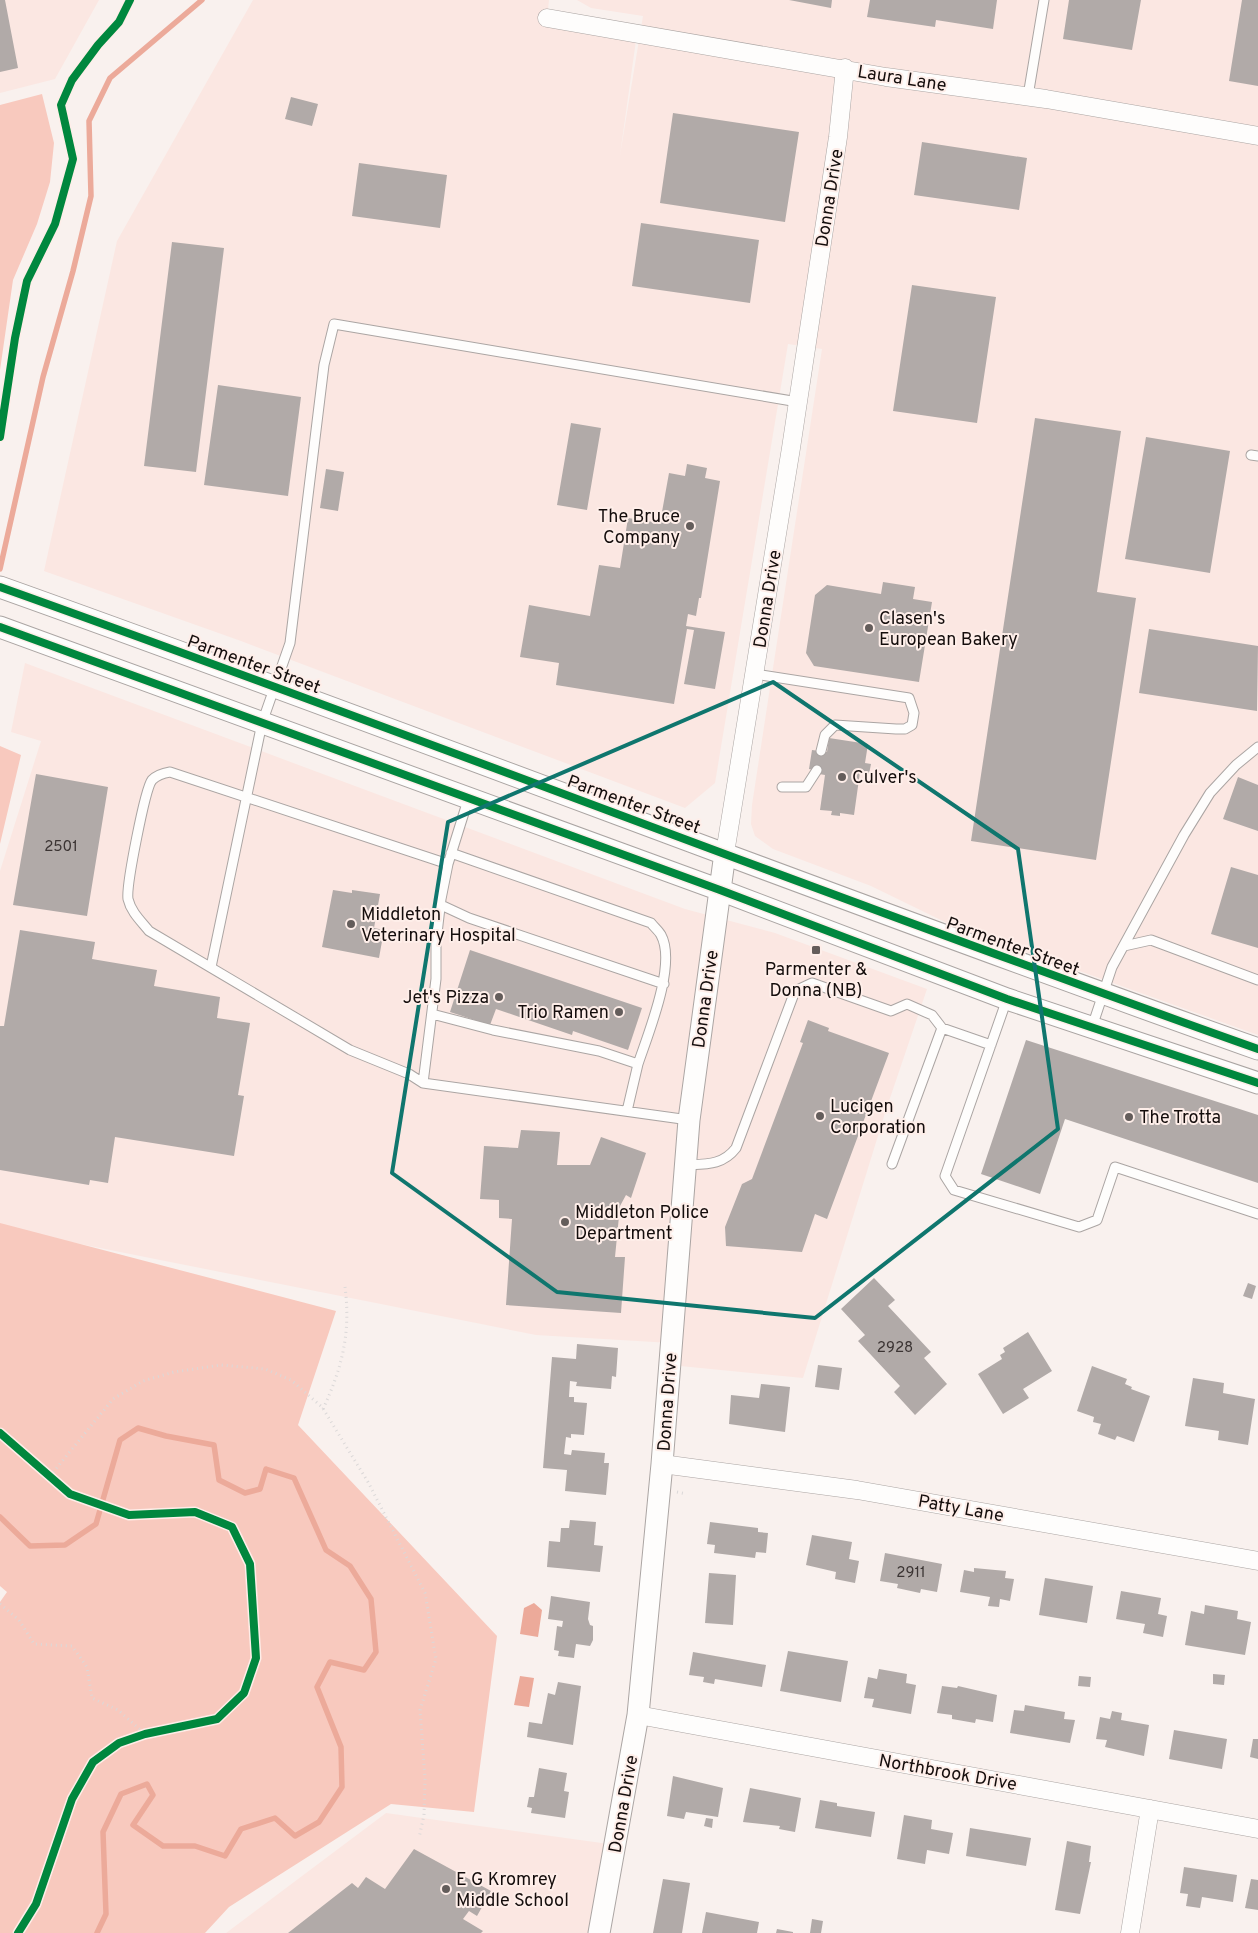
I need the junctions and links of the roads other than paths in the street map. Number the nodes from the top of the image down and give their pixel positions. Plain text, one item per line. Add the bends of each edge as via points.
1 (1044, 0) edge
2 (547, 18) dead end
3 (845, 68) junction
4 (1028, 96) junction
5 (1258, 136) edge
6 (798, 402) junction
7 (8, 589) edge
8 (5, 629) edge
9 (755, 674) junction
10 (274, 687) junction
11 (262, 723) junction
12 (1258, 747) edge
13 (821, 751) dead end
14 (817, 770) dead end
15 (782, 787) dead end
16 (247, 797) junction
17 (468, 800) junction
18 (451, 853) junction
19 (725, 853) junction
20 (448, 864) junction
21 (720, 890) junction
22 (441, 905) junction
23 (1124, 946) junction
24 (211, 967) junction
25 (1258, 980) edge
26 (664, 984) junction
27 (1102, 994) junction
28 (1007, 999) junction
29 (432, 1014) junction
30 (1092, 1027) junction
31 (942, 1028) junction
32 (991, 1046) junction
33 (1258, 1049) edge
34 (638, 1064) junction
35 (422, 1083) junction
36 (1258, 1083) edge
37 (627, 1111) junction
38 (689, 1120) junction
39 (892, 1164) dead end
40 (686, 1165) junction
41 (1258, 1214) edge
42 (662, 1464) junction
43 (1258, 1561) edge
44 (638, 1715) junction
45 (1150, 1809) junction
46 (1258, 1828) edge
47 (599, 1933) edge
48 (1130, 1933) edge

1 - 4 lane
2 - 3 street, Laura Lane
3 - 4 street, Laura Lane via 886,77
3 - 6 street, Donna Drive via 838,137
4 - 5 street, Laura Lane
6 - 9 street, Donna Drive
6 - 10 lane via 334,324 324,365 290,643
7 - 10 street, Parmenter Street
8 - 11 street
9 - 13 lane via 909,698 914,713 912,725 896,729 835,725 825,735
9 - 19 street, Donna Drive
10 - 11 lane
10 - 19 street, Parmenter Street
11 - 16 lane
11 - 17 street
12 - 23 lane via 1210,793
14 - 15 lane via 806,787
16 - 20 lane
16 - 24 lane
16 - 24 lane via 170,772 152,780 144,798 128,899 135,915 149,930
17 - 18 lane
17 - 21 street
18 - 20 lane
18 - 26 lane via 651,923 666,948
19 - 21 street, Donna Drive
19 - 27 street, Parmenter Street
20 - 22 lane
21 - 28 street
21 - 38 street, Donna Drive
22 - 26 lane via 469,918
22 - 29 lane
23 - 25 lane via 1151,940
23 - 27 lane
24 - 35 lane via 350,1050 409,1074
26 - 34 lane
27 - 30 lane
27 - 33 street, Parmenter Street
28 - 30 street
28 - 32 lane
29 - 34 lane via 599,1051
29 - 35 lane
30 - 36 street
31 - 32 lane
31 - 39 lane
31 - 40 lane via 932,1015 907,1004 890,1011 812,983 795,991 736,1148 730,1156 718,1162
32 - 41 lane via 945,1176 954,1190 1079,1227 1096,1220 1115,1167
34 - 37 lane
35 - 37 lane
37 - 38 lane
38 - 40 street, Donna Drive
40 - 42 street, Donna Drive
42 - 43 street, Patty Lane via 857,1490
42 - 44 street, Donna Drive
44 - 45 street, Northbrook Drive
44 - 47 street, Donna Drive
45 - 46 street, Northbrook Drive
45 - 48 street

